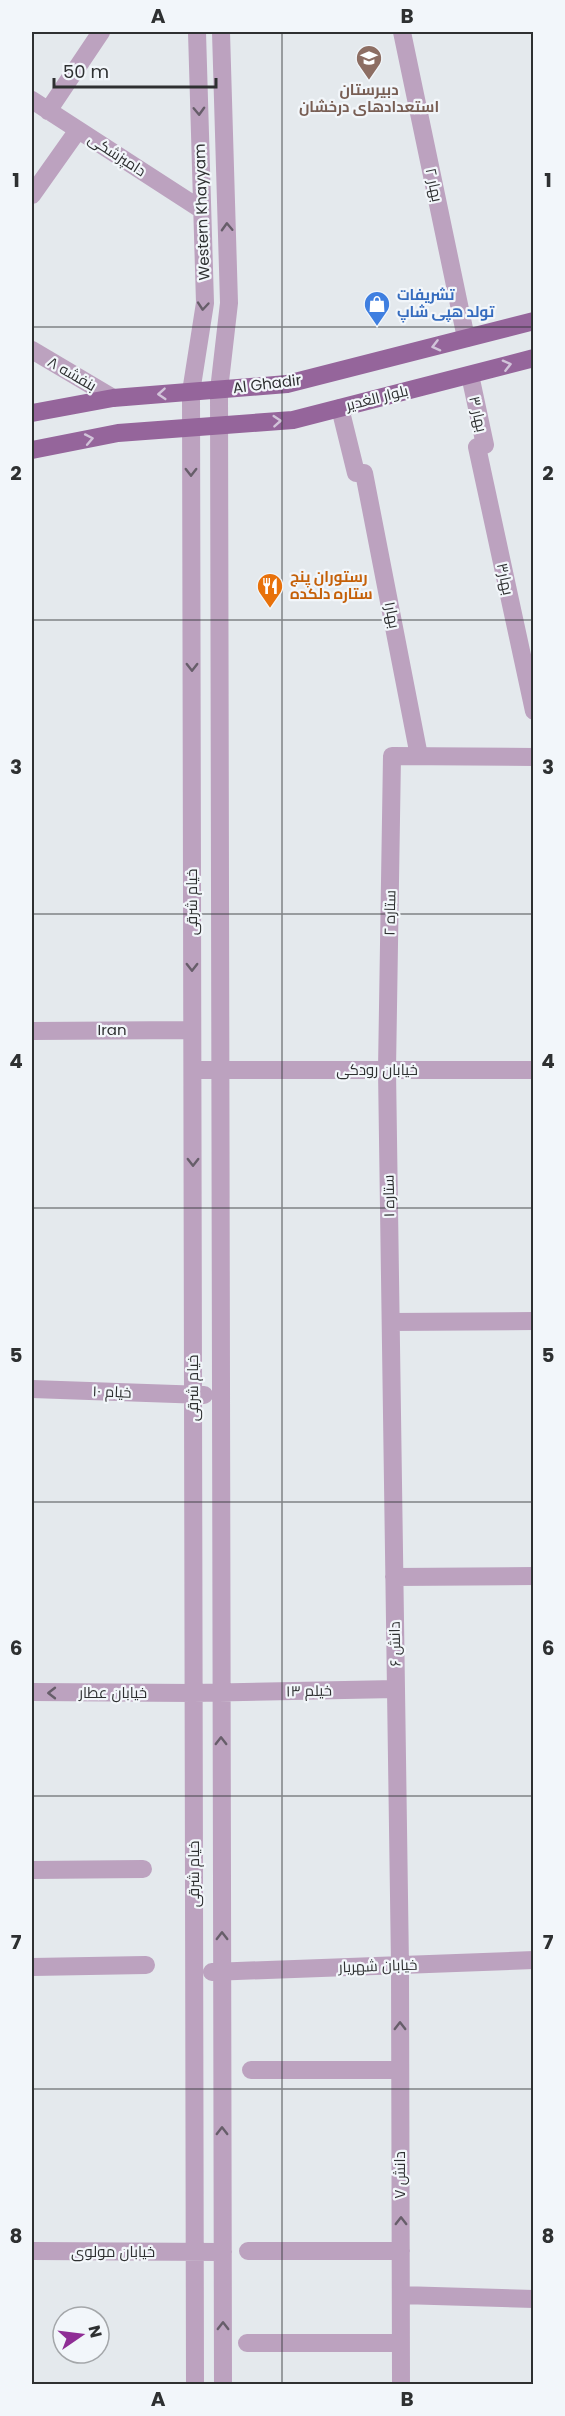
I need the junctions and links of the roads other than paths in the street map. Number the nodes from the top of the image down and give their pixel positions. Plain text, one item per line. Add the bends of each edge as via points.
1 (101, 32) edge
2 (196, 32) edge
3 (221, 32) edge
4 (402, 32) edge
5 (32, 100) edge
6 (48, 111) junction
7 (78, 130) junction
8 (32, 195) edge
9 (202, 210) junction
10 (534, 321) edge
11 (466, 338) junction
12 (32, 350) edge
13 (534, 358) edge
14 (470, 375) junction
15 (219, 390) junction
16 (191, 392) junction
17 (113, 398) junction
18 (340, 408) junction
19 (32, 413) edge
20 (219, 426) junction
21 (191, 428) junction
22 (477, 447) joint
23 (32, 450) edge
24 (534, 711) edge
25 (419, 756) junction
26 (534, 757) edge
27 (192, 1030) junction
28 (32, 1031) edge
29 (193, 1070) junction
30 (220, 1070) junction
31 (387, 1070) junction
32 (534, 1070) edge
33 (534, 1321) edge
34 (391, 1322) junction
35 (32, 1389) edge
36 (193, 1395) junction
37 (220, 1395) junction
38 (534, 1576) edge
39 (394, 1577) junction
40 (396, 1689) junction
41 (32, 1692) edge
42 (221, 1692) junction
43 (195, 1693) junction
44 (143, 1869) dead end
45 (32, 1870) edge
46 (534, 1960) edge
47 (146, 1965) dead end
48 (400, 1965) junction
49 (32, 1967) edge
50 (194, 1972) junction
51 (222, 1972) junction
52 (250, 2070) dead end
53 (400, 2070) junction
54 (248, 2251) dead end
55 (32, 2252) edge
56 (195, 2252) junction
57 (223, 2252) junction
58 (401, 2252) junction
59 (401, 2295) junction
60 (534, 2300) edge
61 (247, 2343) dead end
62 (401, 2343) junction
63 (195, 2385) edge
64 (223, 2385) edge
65 (401, 2385) edge

1 - 6 street
2 -> 9 street, Western Khayyam
15 -> 3 street, Western Khayyam via 229,303
4 - 11 street, بهار ۲
5 - 6 street, دامپزشکی
6 - 7 street, دامپزشکی
7 - 8 street
7 - 9 street, دامپزشکی
9 -> 16 street, Western Khayyam via 204,303
10 - 11 main road, Al Ghadir
11 -> 15 main road, Al Ghadir via 287,384
12 - 17 street, بنفشه ۸
14 -> 13 main road, بلوار الغدیر
14 - 18 main road, بلوار الغدیر
14 - 22 street, بهار ۳ via 485,445
15 - 16 main road, Al Ghadir
15 - 20 street, Western Khayyam
16 -> 17 main road, Al Ghadir
16 - 21 street, خیام شرقی
17 - 19 main road, Al Ghadir
20 -> 18 main road, بلوار الغدیر via 293,420
18 - 25 street, بهار۱ via 356,473 364,474
20 - 21 main road
20 - 30 street, خیام شرقی
23 -> 21 main road via 118,433
21 -> 27 street, خیام شرقی
22 - 24 street, بهار۳
25 - 26 street
25 - 31 street, ستاره ۲ via 392,756
27 - 28 street, Iran
27 - 29 street, خیام شرقی
29 - 30 street, خیابان رودکی
29 -> 36 street, خیام شرقی
30 - 31 street, خیابان رودکی
30 - 37 street, خیام شرقی
31 - 32 street, خیابان رودکی
31 - 34 street, ستاره ۱
33 - 34 street
34 - 39 street, دانش ۶
35 - 36 street, خیام ۱۰
36 - 37 street, خیام ۱۰
36 - 43 street, خیام شرقی
37 - 42 street, خیام شرقی
38 - 39 street
39 - 40 street, دانش ۶
40 - 42 street, خیلم ۱۳
40 - 48 street, دانش ۶
43 -> 41 street, خیابان عطار
42 - 43 street, خیلم ۱۳
51 -> 42 street, خیام شرقی
43 - 50 street, خیام شرقی
44 - 45 street
46 - 48 street, خیابان شهریار
47 - 49 street
48 - 51 street, خیابان شهریار
53 -> 48 street, دانش ۷
50 - 51 street, خیابان شهریار
50 - 56 street, خیام شرقی
57 -> 51 street, خیام شرقی
52 - 53 street
58 -> 53 street, دانش ۷
54 - 58 street
55 - 56 street, خیابان مولوی
56 - 57 street, خیابان مولوی
56 - 63 street, خیام شرقی
64 -> 57 street, خیام شرقی
58 - 59 street, دانش ۷
59 - 60 street
59 - 62 street, دانش ۷
61 - 62 street
62 - 65 street, دانش ۷

